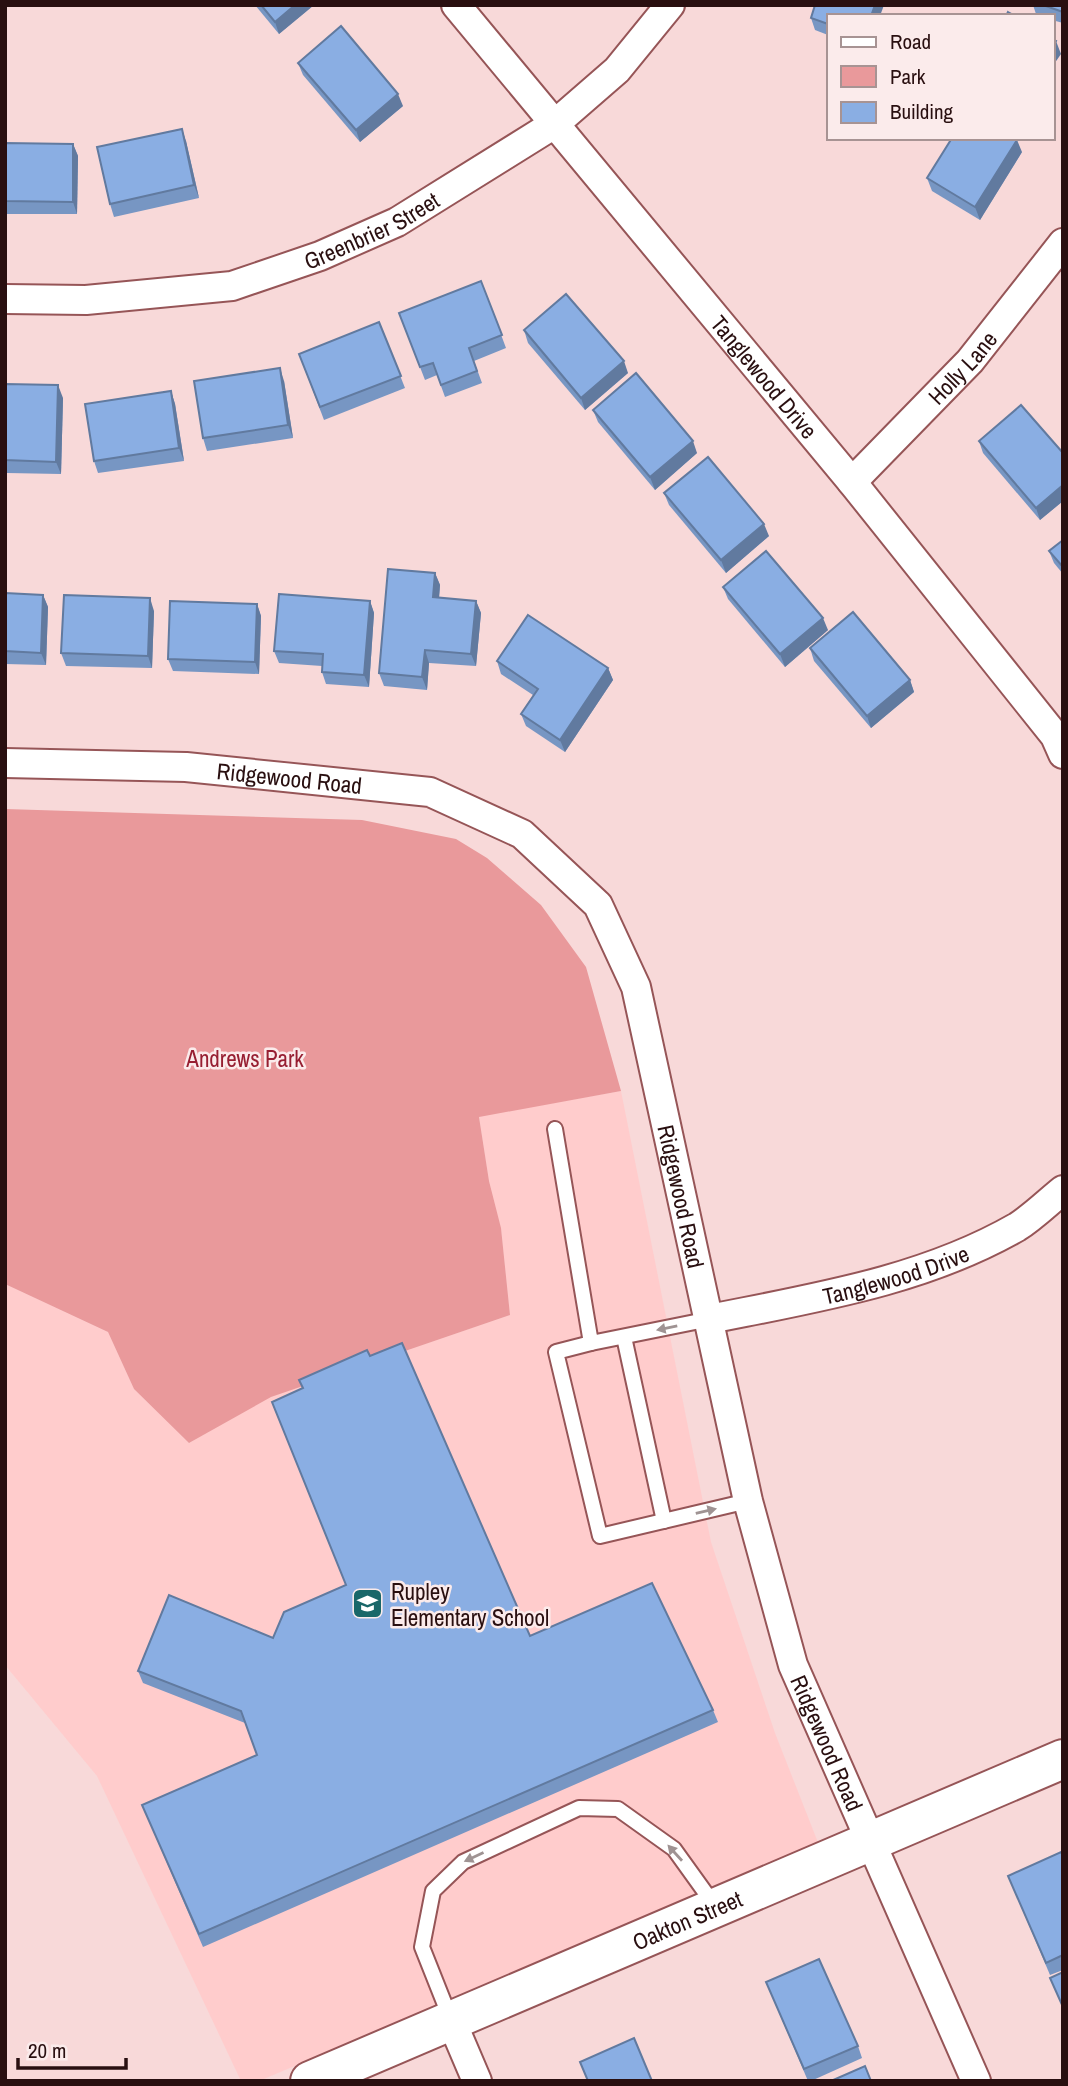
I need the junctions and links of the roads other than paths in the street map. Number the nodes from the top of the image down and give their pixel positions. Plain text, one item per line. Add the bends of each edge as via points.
1 (456, 5) edge
2 (670, 5) edge
3 (556, 123) junction
4 (1063, 243) edge
5 (5, 299) edge
6 (852, 482) junction
7 (1063, 754) edge
8 (5, 763) edge
9 (555, 1129) dead end
10 (1063, 1190) edge
11 (710, 1319) junction
12 (624, 1337) junction
13 (591, 1343) junction
14 (748, 1500) junction
15 (664, 1521) junction
16 (1063, 1759) edge
17 (870, 1841) junction
18 (716, 1907) junction
19 (451, 2020) junction
20 (310, 2081) edge
21 (477, 2081) edge
22 (976, 2081) edge

1 - 3 street, Tanglewood Drive
2 - 3 street, Greenbrier Street via 617,70
3 - 5 street, Greenbrier Street via 397,222 320,256 232,286 86,300
3 - 6 street, Tanglewood Drive
4 - 6 street, Holly Lane via 970,361
6 - 7 street, Tanglewood Drive via 1055,736
8 - 11 street, Ridgewood Road via 186,767 430,792 522,834 598,905 636,987
9 - 13 lane
10 - 11 street, Tanglewood Drive via 1018,1226 940,1263 855,1289
11 -> 12 lane
11 - 14 street, Ridgewood Road
12 - 13 lane
12 - 15 lane
13 - 15 lane via 556,1352 600,1536
15 -> 14 lane
14 - 17 street, Ridgewood Road via 793,1665
16 - 17 street, Oakton Street
17 - 18 street, Oakton Street
17 - 22 street, Ridgewood Road
18 - 19 street, Oakton Street
18 -> 19 lane via 674,1849 641,1825 618,1809 579,1808 463,1862 433,1891 422,1947
19 - 20 street, Oakton Street
19 - 21 street

